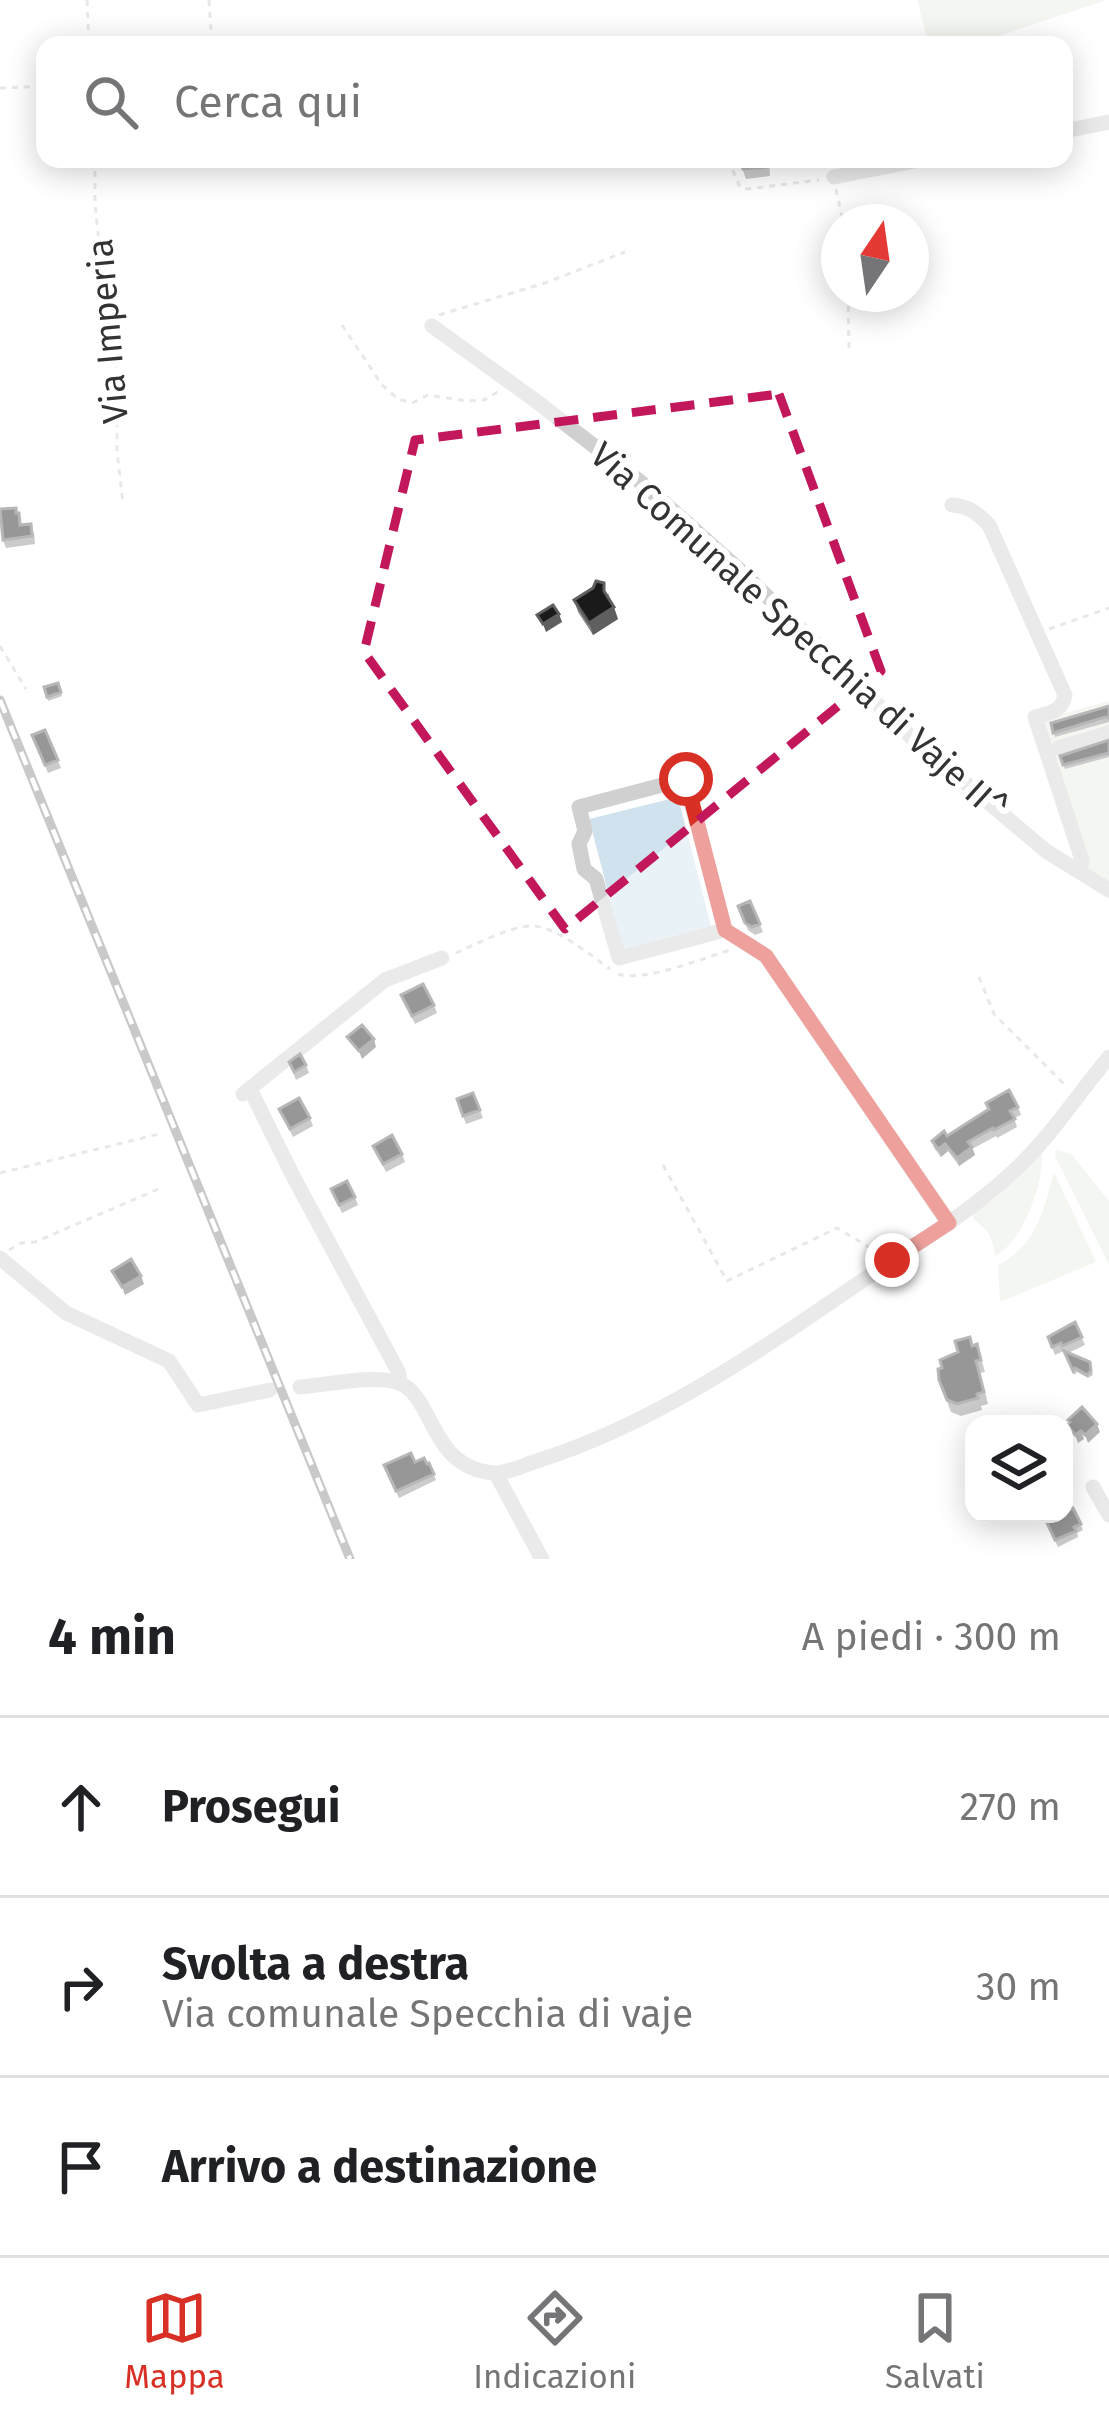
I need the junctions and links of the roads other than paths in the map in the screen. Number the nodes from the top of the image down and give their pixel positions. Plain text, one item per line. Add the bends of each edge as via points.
1 (1109, 122) edge
2 (1073, 129) edge
3 (880, 168) edge
4 (835, 177) road end
5 (432, 326) road end
6 (952, 505) dead end
7 (1109, 733) edge
8 (1059, 748) dead end
9 (1080, 872) junction
10 (1109, 890) edge
11 (725, 930) junction
12 (442, 958) road end
13 (1109, 1058) edge
14 (949, 1223) junction
15 (0, 1258) edge
16 (400, 1384) junction
17 (300, 1387) dead end
18 (270, 1390) dead end
19 (496, 1474) junction
20 (1093, 1487) dead end
21 (1109, 1515) edge
22 (542, 1559) edge

1 - 2 street
3 - 4 street
5 - 9 street, Via Comunale Specchia di Vaje II^ via 643,484 912,738
6 - 9 street via 988,525 1065,695 1056,711 1035,718
7 - 8 street
9 - 10 street, Via Comunale Specchia di Vaje II^
11 - 11 street via 686,779 579,807 584,869 596,879 619,958
11 - 14 street via 766,956
12 - 16 street via 385,980 246,1092
13 - 14 street via 1016,1170
14 - 19 street via 650,1415
15 - 18 street via 66,1313 169,1361 198,1405
16 - 17 street
16 - 19 street via 412,1390 446,1450
19 - 22 street
20 - 21 street

